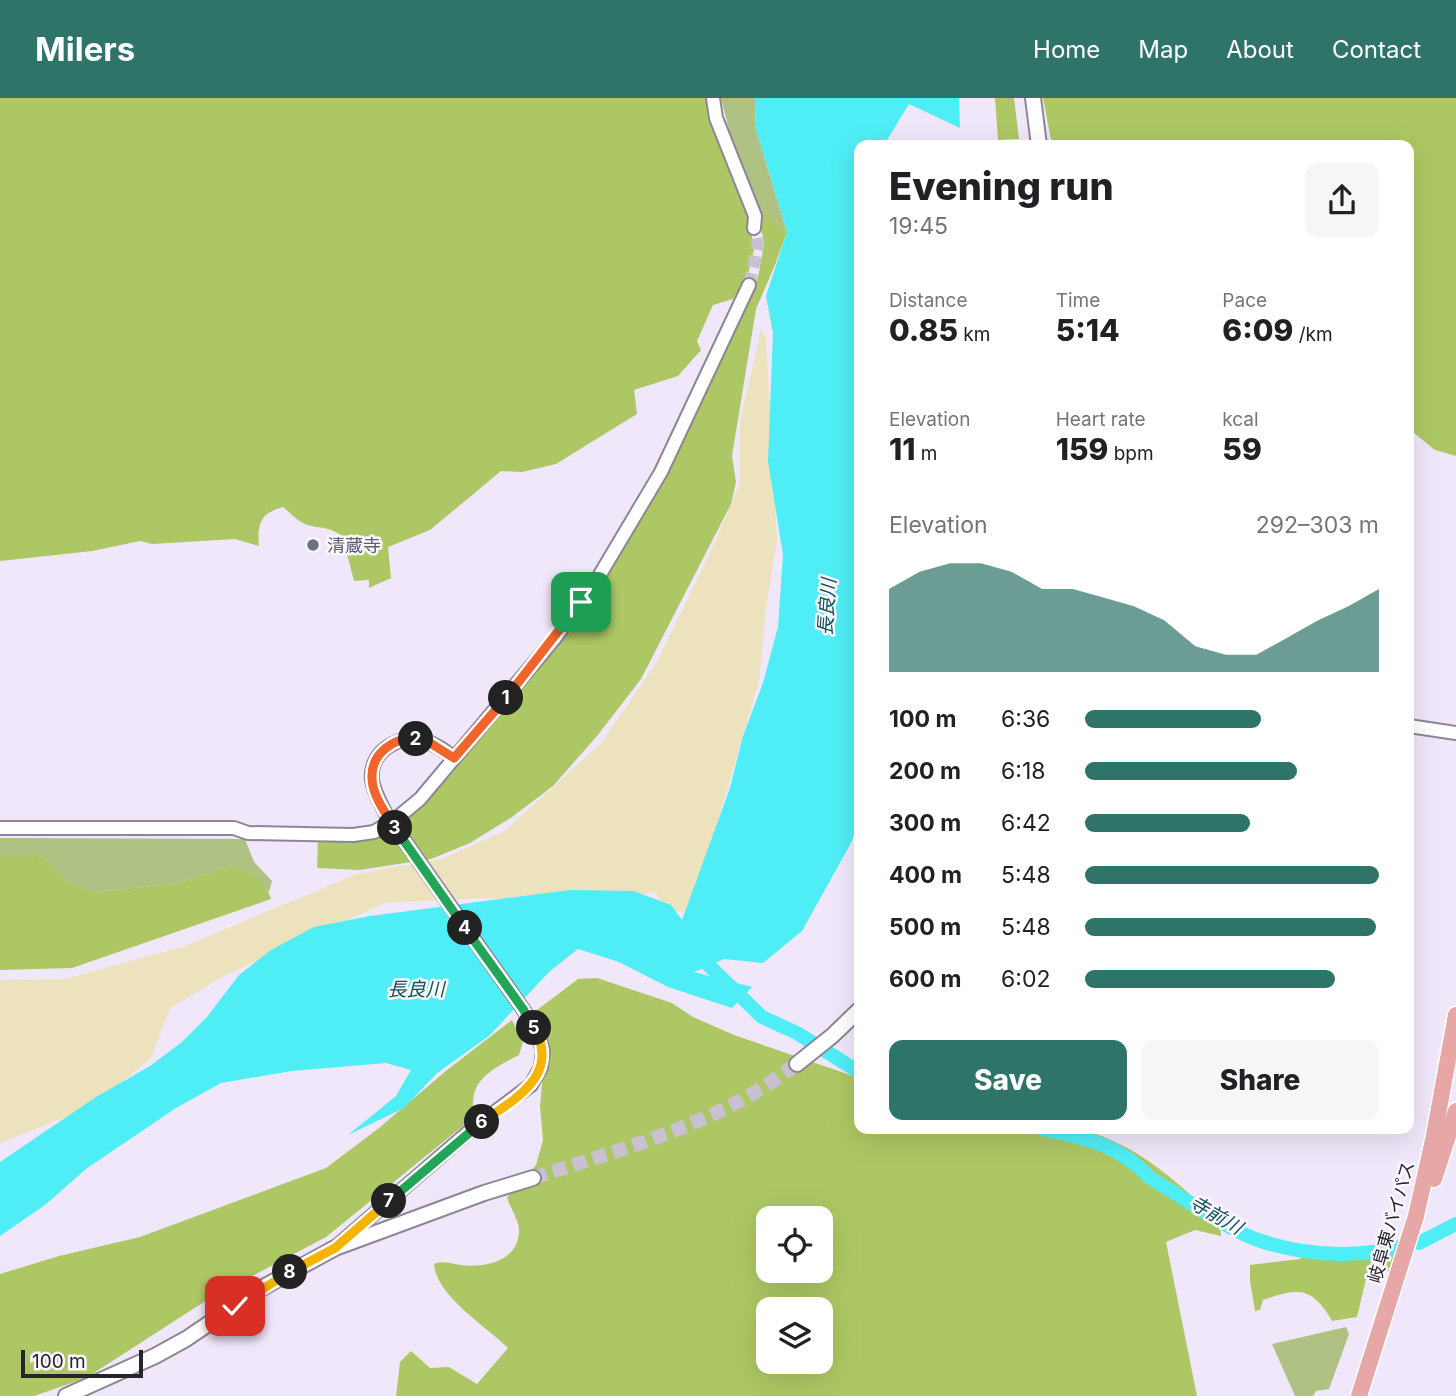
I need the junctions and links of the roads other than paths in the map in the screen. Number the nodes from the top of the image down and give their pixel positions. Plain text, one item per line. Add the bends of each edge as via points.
1 (713, 98) edge
2 (1033, 98) edge
3 (1038, 140) edge
4 (754, 228) tunnel mouth
5 (749, 285) tunnel mouth
6 (1414, 727) edge
7 (1456, 733) edge
8 (454, 758) junction
9 (0, 828) edge
10 (1456, 1014) edge
11 (854, 1015) edge
12 (801, 1062) tunnel mouth
13 (1456, 1111) edge
14 (533, 1178) tunnel mouth
15 (335, 1248) junction
16 (66, 1396) edge
17 (1359, 1396) edge
18 (1367, 1396) edge

1 - 4 street via 716,118 755,216
2 - 3 main road
5 - 8 street via 661,472 592,588
6 - 7 street
8 - 9 street via 420,799 374,832
8 - 15 street, bridge via 427,741 397,741 384,748 375,761 372,778 377,797 523,1009 543,1051 541,1067 531,1085 471,1130
10 - 17 highway, 岐阜東バイパス via 1416,1216
11 - 12 main road
13 - 18 highway, 岐阜東バイパス
14 - 15 main road
15 - 16 main road via 260,1289 186,1339

